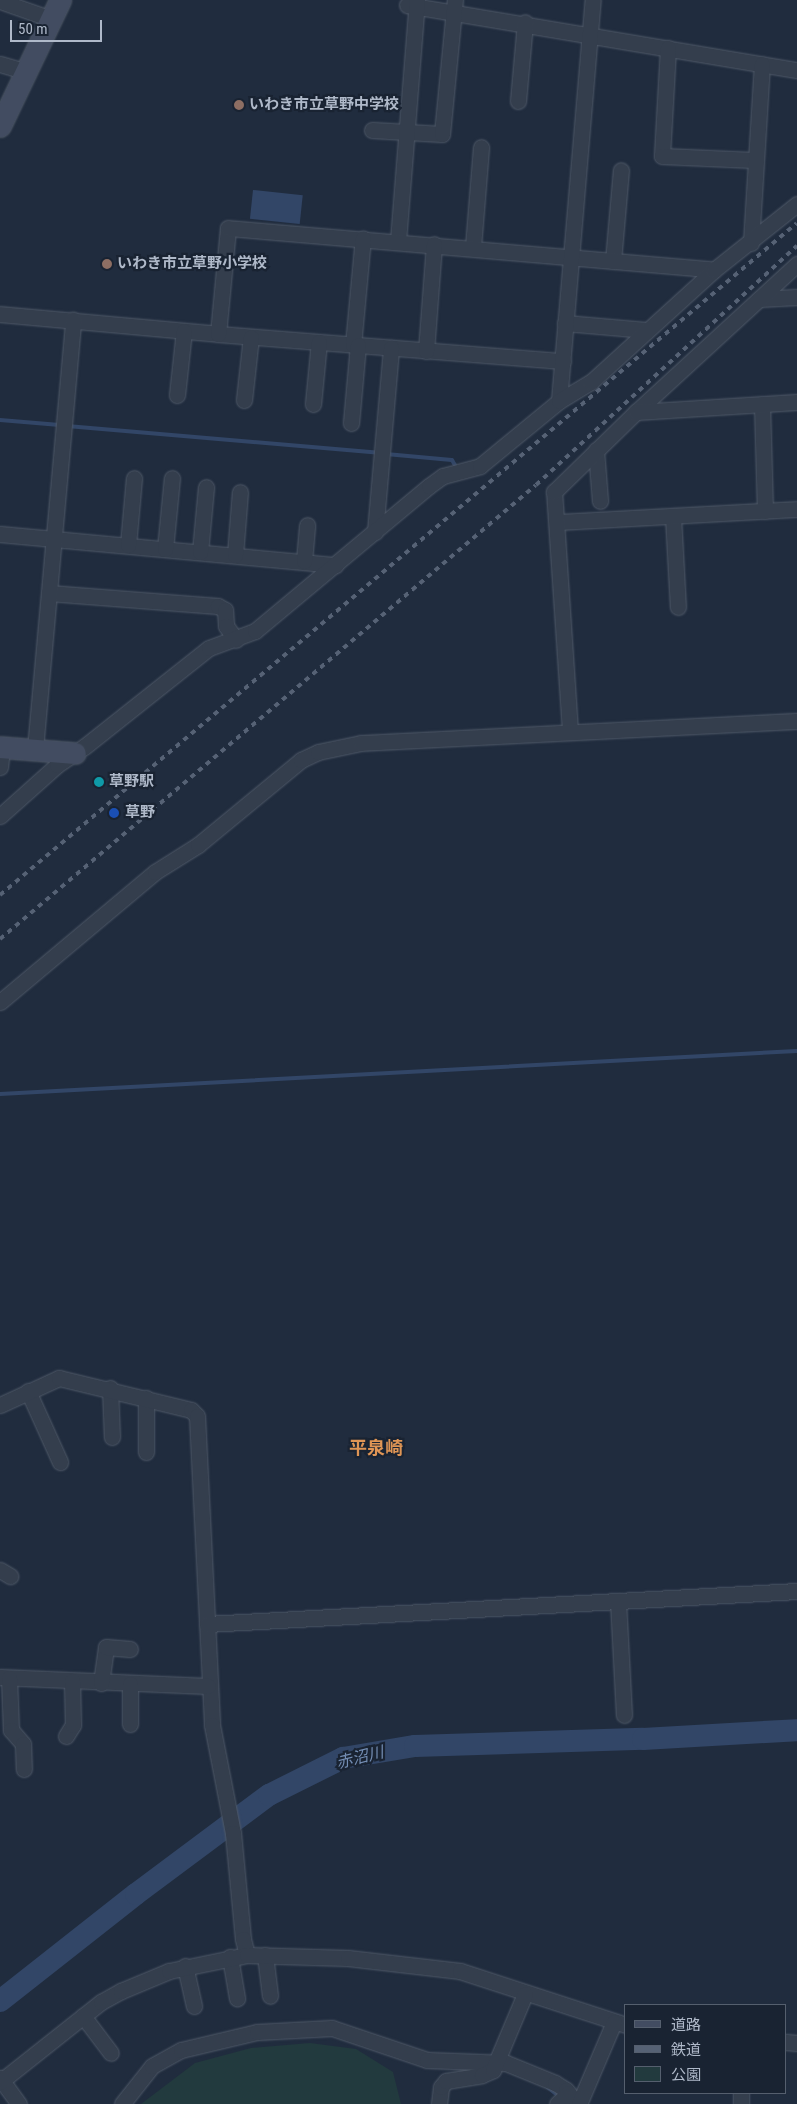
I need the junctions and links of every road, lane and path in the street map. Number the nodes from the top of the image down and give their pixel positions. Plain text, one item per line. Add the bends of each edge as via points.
1 (60, 0) edge
2 (593, 0) edge
3 (0, 1) edge
4 (414, 3) edge
5 (454, 5) edge
6 (51, 19) junction
7 (525, 22) junction
8 (590, 33) junction
9 (668, 48) junction
10 (0, 64) edge
11 (762, 64) junction
12 (797, 70) edge
13 (25, 71) junction
14 (518, 101) dead end
15 (0, 126) edge
16 (372, 130) dead end
17 (407, 133) junction
18 (481, 147) dead end
19 (754, 160) junction
20 (621, 170) dead end
21 (797, 204) edge
22 (363, 238) junction
23 (398, 241) junction
24 (751, 243) junction
25 (434, 244) junction
26 (473, 247) junction
27 (570, 257) junction
28 (613, 262) junction
29 (797, 264) edge
30 (714, 270) junction
31 (797, 297) edge
32 (759, 299) junction
33 (0, 314) edge
34 (72, 320) junction
35 (565, 323) junction
36 (646, 330) junction
37 (184, 331) junction
38 (218, 334) junction
39 (251, 337) junction
40 (319, 342) junction
41 (356, 345) junction
42 (392, 348) junction
43 (426, 351) junction
44 (562, 361) junction
45 (177, 395) dead end
46 (244, 400) dead end
47 (559, 401) junction
48 (797, 402) edge
49 (313, 404) dead end
50 (762, 404) junction
51 (636, 412) junction
52 (352, 423) dead end
53 (596, 450) junction
54 (134, 478) dead end
55 (172, 478) dead end
56 (206, 487) dead end
57 (240, 492) dead end
58 (600, 501) dead end
59 (797, 509) edge
60 (765, 511) junction
61 (673, 516) junction
62 (557, 522) junction
63 (307, 525) dead end
64 (375, 532) junction
65 (0, 534) edge
66 (54, 539) junction
67 (128, 545) junction
68 (165, 549) junction
69 (200, 552) junction
70 (234, 555) junction
71 (304, 561) junction
72 (336, 565) junction
73 (49, 593) junction
74 (678, 607) dead end
75 (236, 640) junction
76 (797, 721) edge
77 (570, 731) junction
78 (35, 750) junction
79 (1, 753) edge
80 (75, 753) junction
81 (0, 816) edge
82 (0, 1002) edge
83 (110, 1388) junction
84 (28, 1391) junction
85 (146, 1398) junction
86 (0, 1405) edge
87 (112, 1437) dead end
88 (146, 1452) dead end
89 (60, 1462) dead end
90 (797, 1591) edge
91 (618, 1601) junction
92 (207, 1624) junction
93 (130, 1649) dead end
94 (4, 1677) edge
95 (72, 1681) junction
96 (101, 1682) junction
97 (130, 1684) junction
98 (208, 1686) junction
99 (624, 1714) dead end
100 (130, 1724) dead end
101 (66, 1736) dead end
102 (24, 1769) dead end
103 (247, 1954) junction
104 (265, 1955) junction
105 (230, 1957) junction
106 (185, 1966) junction
107 (525, 1994) junction
108 (270, 1996) dead end
109 (237, 1998) dead end
110 (194, 2006) dead end
111 (83, 2016) junction
112 (620, 2023) edge
113 (111, 2053) dead end
114 (495, 2065) junction
115 (1, 2080) edge
116 (568, 2100) edge
117 (20, 2104) edge
118 (122, 2104) edge
119 (439, 2104) edge

1 - 6 street
2 - 8 street
3 - 6 street
4 - 5 street
4 - 17 street
5 - 7 street
5 - 17 street via 442,134
6 - 13 street
7 - 8 street
7 - 14 street
8 - 9 street
8 - 27 street
9 - 11 street
9 - 19 street via 662,156
10 - 13 street
11 - 12 street
11 - 19 street
13 - 15 street
16 - 17 street
17 - 23 street
18 - 26 street
19 - 24 street
20 - 28 street
21 - 24 street
22 - 23 street
22 - 38 street via 228,228
22 - 41 street
23 - 25 street
24 - 30 street
25 - 26 street
25 - 43 street
26 - 27 street
27 - 28 street
27 - 35 street
28 - 30 street
29 - 32 street
30 - 36 street
31 - 32 street
32 - 51 street
33 - 34 street
34 - 37 street
34 - 66 street
35 - 36 street
35 - 44 street
36 - 47 street via 590,382
37 - 38 street
37 - 45 street
38 - 39 street
39 - 40 street
39 - 46 street
40 - 41 street
40 - 49 street
41 - 42 street
41 - 52 street
42 - 43 street
42 - 64 street
43 - 44 street
44 - 47 street
47 - 64 street via 480,466 444,476
48 - 50 street
50 - 51 street
50 - 60 street
51 - 53 street
53 - 58 street
53 - 62 street via 554,492
54 - 67 street
55 - 68 street
56 - 69 street
57 - 70 street
59 - 60 street
60 - 61 street
61 - 62 street
61 - 74 street
62 - 77 street
63 - 71 street
64 - 72 street
65 - 66 street
66 - 67 street
66 - 73 street
67 - 68 street
68 - 69 street
69 - 70 street
70 - 71 street
71 - 72 street
72 - 75 street via 255,631
73 - 75 street via 218,606 225,610 226,626
73 - 78 street
75 - 80 street via 208,648
76 - 77 street
77 - 82 street via 361,743 318,752 301,760 198,845 154,872
78 - 79 street
78 - 80 street
80 - 81 street
83 - 84 street via 59,1378
83 - 85 street
83 - 87 street
84 - 86 street
84 - 89 street
85 - 88 street
85 - 92 street via 191,1410 197,1416
90 - 91 street
91 - 92 street
91 - 99 street
92 - 98 street
93 - 96 street via 106,1647
94 - 95 street
94 - 102 street via 11,1730 22,1744
95 - 96 street
95 - 101 street via 73,1726
96 - 97 street
97 - 98 street
97 - 100 street
98 - 103 street via 233,1833
103 - 104 street
103 - 105 street
104 - 107 street via 348,1958 430,1966 460,1971
104 - 108 street
105 - 106 street
105 - 109 street
106 - 110 street
106 - 111 street via 129,1987 100,2002
107 - 112 street
107 - 114 street
111 - 113 street
111 - 115 street
112 - 116 street
114 - 116 street via 555,2083
114 - 118 street via 426,2060 332,2028 274,2030 204,2043 165,2058 146,2071
114 - 119 street via 482,2075 446,2081 440,2087
115 - 117 street

